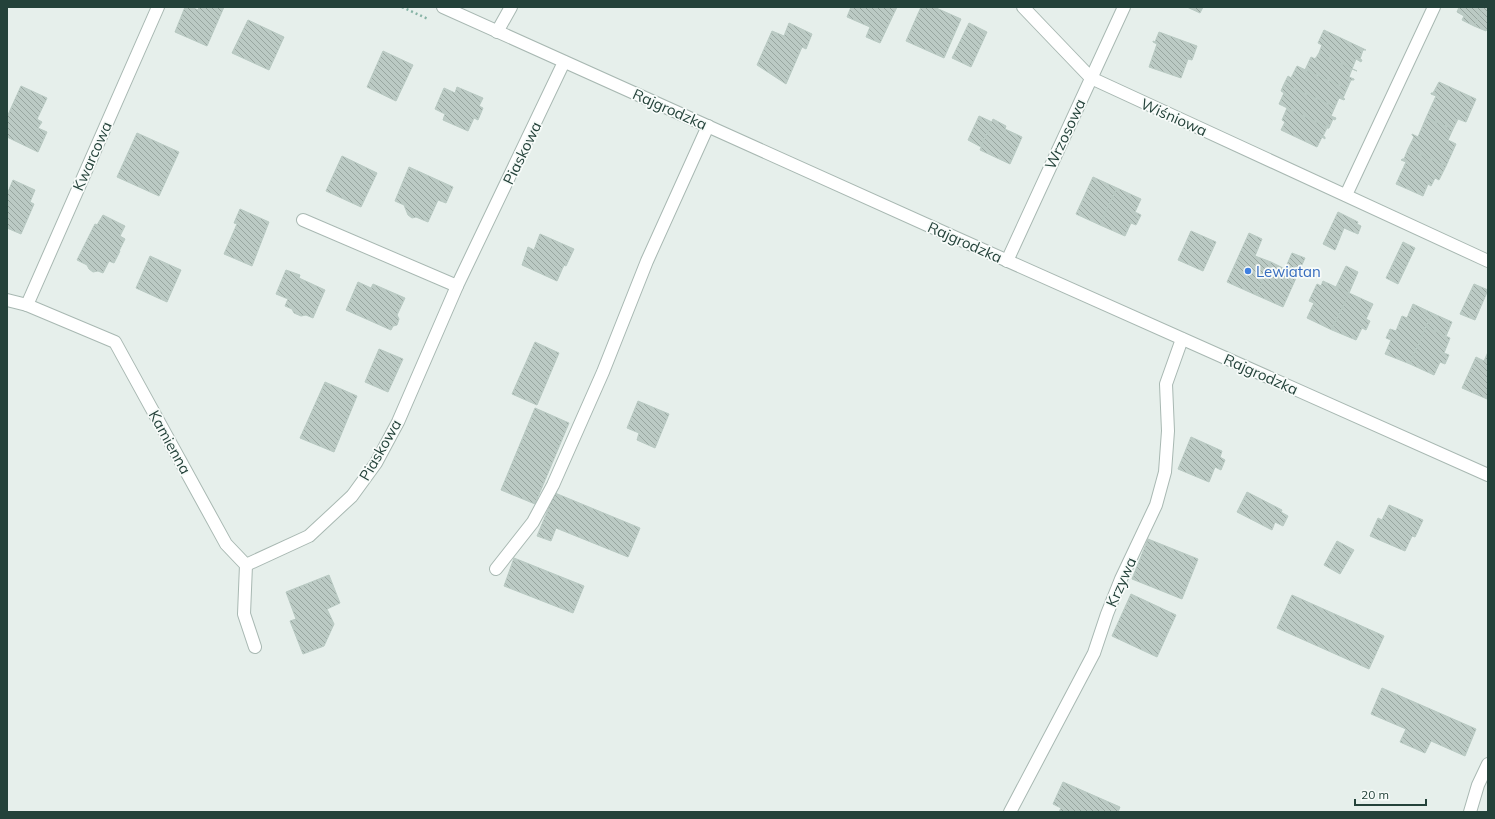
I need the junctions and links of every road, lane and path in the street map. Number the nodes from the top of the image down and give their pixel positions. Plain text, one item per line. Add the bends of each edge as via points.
1 (158, 7) edge
2 (443, 7) edge
3 (511, 7) edge
4 (1023, 7) edge
5 (1124, 7) edge
6 (1434, 7) edge
7 (497, 32) junction
8 (564, 62) junction
9 (1091, 78) junction
10 (708, 126) junction
11 (1346, 195) junction
12 (303, 220) dead end
13 (1488, 260) edge
14 (1007, 261) junction
15 (457, 286) junction
16 (7, 300) edge
17 (27, 305) junction
18 (1182, 339) junction
19 (1488, 475) edge
20 (246, 565) junction
21 (496, 569) dead end
22 (255, 647) dead end
23 (1488, 764) edge
24 (1010, 812) edge
25 (1470, 812) edge

1 - 17 street, Kwarcowa
2 - 7 street, Rajgrodzka
3 - 7 street
4 - 9 street, Wiśniowa
5 - 9 street, Wrzosowa
6 - 11 street
7 - 8 street, Rajgrodzka
8 - 10 street, Rajgrodzka
8 - 15 street, Piaskowa
9 - 11 street, Wiśniowa
9 - 14 street, Wrzosowa
10 - 14 street, Rajgrodzka
10 - 21 street via 647,261 603,372 553,485 533,522
11 - 13 street, Wiśniowa
12 - 15 street
14 - 18 street, Rajgrodzka
15 - 20 street, Piaskowa via 398,422 376,463 352,496 309,536
16 - 17 street, Kamienna
17 - 20 street, Kamienna via 115,342 226,544
18 - 19 street, Rajgrodzka
18 - 24 street, Krzywa via 1166,384 1168,431 1165,472 1156,505 1121,579 1094,653
20 - 22 street via 244,614
23 - 25 street

